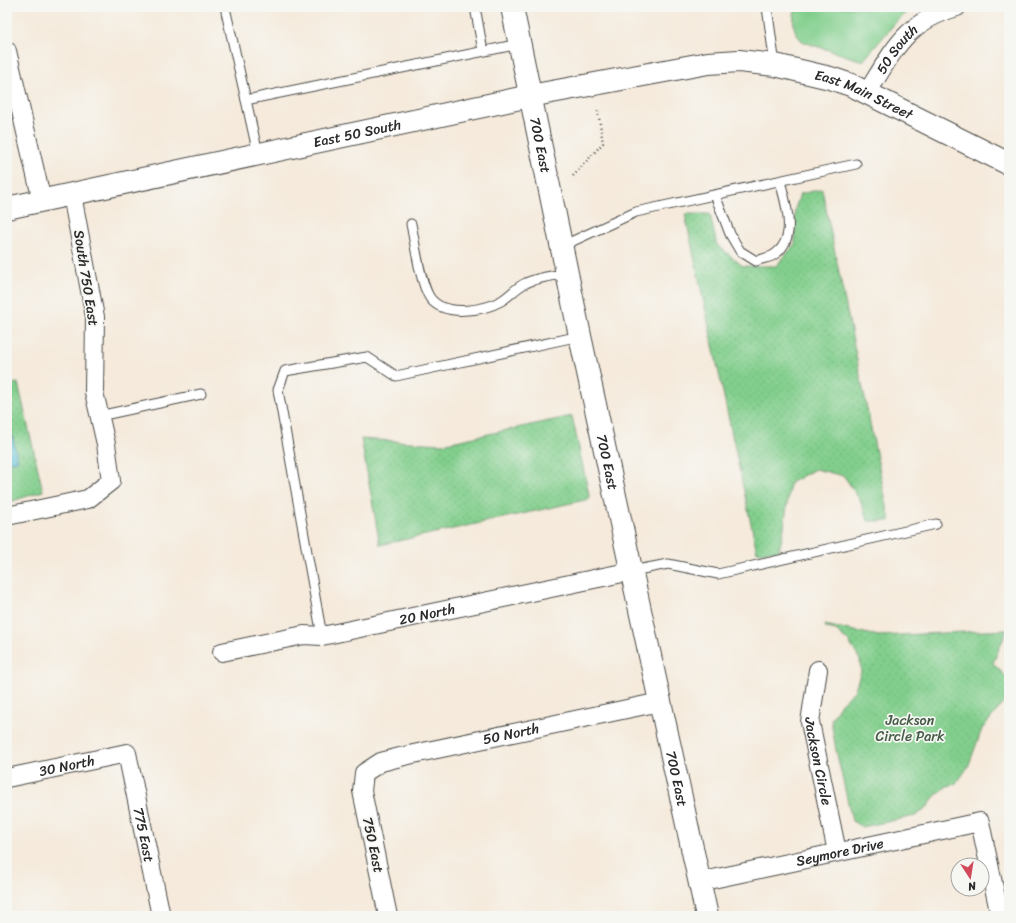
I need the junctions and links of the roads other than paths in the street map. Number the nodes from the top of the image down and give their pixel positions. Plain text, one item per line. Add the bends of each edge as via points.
1 (475, 7) edge
2 (512, 7) edge
3 (767, 7) edge
4 (957, 7) edge
5 (226, 12) dead end
6 (519, 44) junction
7 (7, 51) edge
8 (483, 52) junction
9 (708, 63) joint
10 (775, 65) junction
11 (10, 81) edge
12 (867, 93) junction
13 (530, 96) junction
14 (246, 100) junction
15 (258, 154) junction
16 (856, 164) dead end
17 (1009, 164) edge
18 (780, 181) junction
19 (72, 195) junction
20 (715, 195) junction
21 (42, 201) junction
22 (7, 208) edge
23 (411, 224) dead end
24 (562, 246) junction
25 (567, 273) junction
26 (580, 336) junction
27 (201, 394) dead end
28 (99, 416) junction
29 (7, 516) edge
30 (936, 524) dead end
31 (632, 571) junction
32 (322, 636) junction
33 (222, 652) dead end
34 (818, 670) dead end
35 (660, 702) junction
36 (127, 753) joint
37 (364, 773) joint
38 (7, 778) edge
39 (837, 852) junction
40 (699, 882) junction
41 (161, 916) edge
42 (388, 916) edge
43 (707, 916) edge
44 (1000, 916) edge

1 - 8 lane
2 - 6 main road, 700 East
3 - 10 lane
4 - 12 street, 50 South via 934,15 914,27 898,44
5 - 14 lane
6 - 8 lane
6 - 13 main road, 700 East
7 - 11 street
8 - 14 lane
9 - 10 main road, East Main Street via 739,61
9 - 13 main road, East 50 South
10 - 12 main road, East Main Street via 830,78
11 - 21 street
12 - 17 main road, East Main Street
13 - 15 main road, East 50 South
13 - 24 main road, 700 East
14 - 15 lane
15 - 19 main road, East 50 South
16 - 18 lane
18 - 20 lane
18 - 20 lane via 789,217 786,242 772,256 756,260 740,251 730,234
19 - 21 main road, East 50 South
19 - 28 street, South 750 East via 95,317 94,392
20 - 24 lane via 636,212
21 - 22 main road, East 50 South
23 - 25 lane via 425,288 430,297 442,308 452,310 501,302 527,282
24 - 25 main road, 700 East
25 - 26 main road, 700 East
26 - 31 main road, 700 East
26 - 32 lane via 396,376 367,357 285,371 278,390
27 - 28 lane
28 - 29 street, South 750 East via 106,444 110,481 88,499
30 - 31 lane via 718,574 668,564
31 - 32 street, 20 North
31 - 35 main road, 700 East
32 - 33 street, 20 North via 304,635
34 - 39 street, Jackson Circle via 810,722
35 - 37 street, 50 North via 404,756 381,762
35 - 40 main road, 700 East
36 - 38 street, 30 North
36 - 41 street, 775 East
37 - 42 street, 750 East via 362,790
39 - 40 street, Seymore Drive
39 - 44 street, Seymore Drive via 980,822
40 - 43 main road, 700 East

